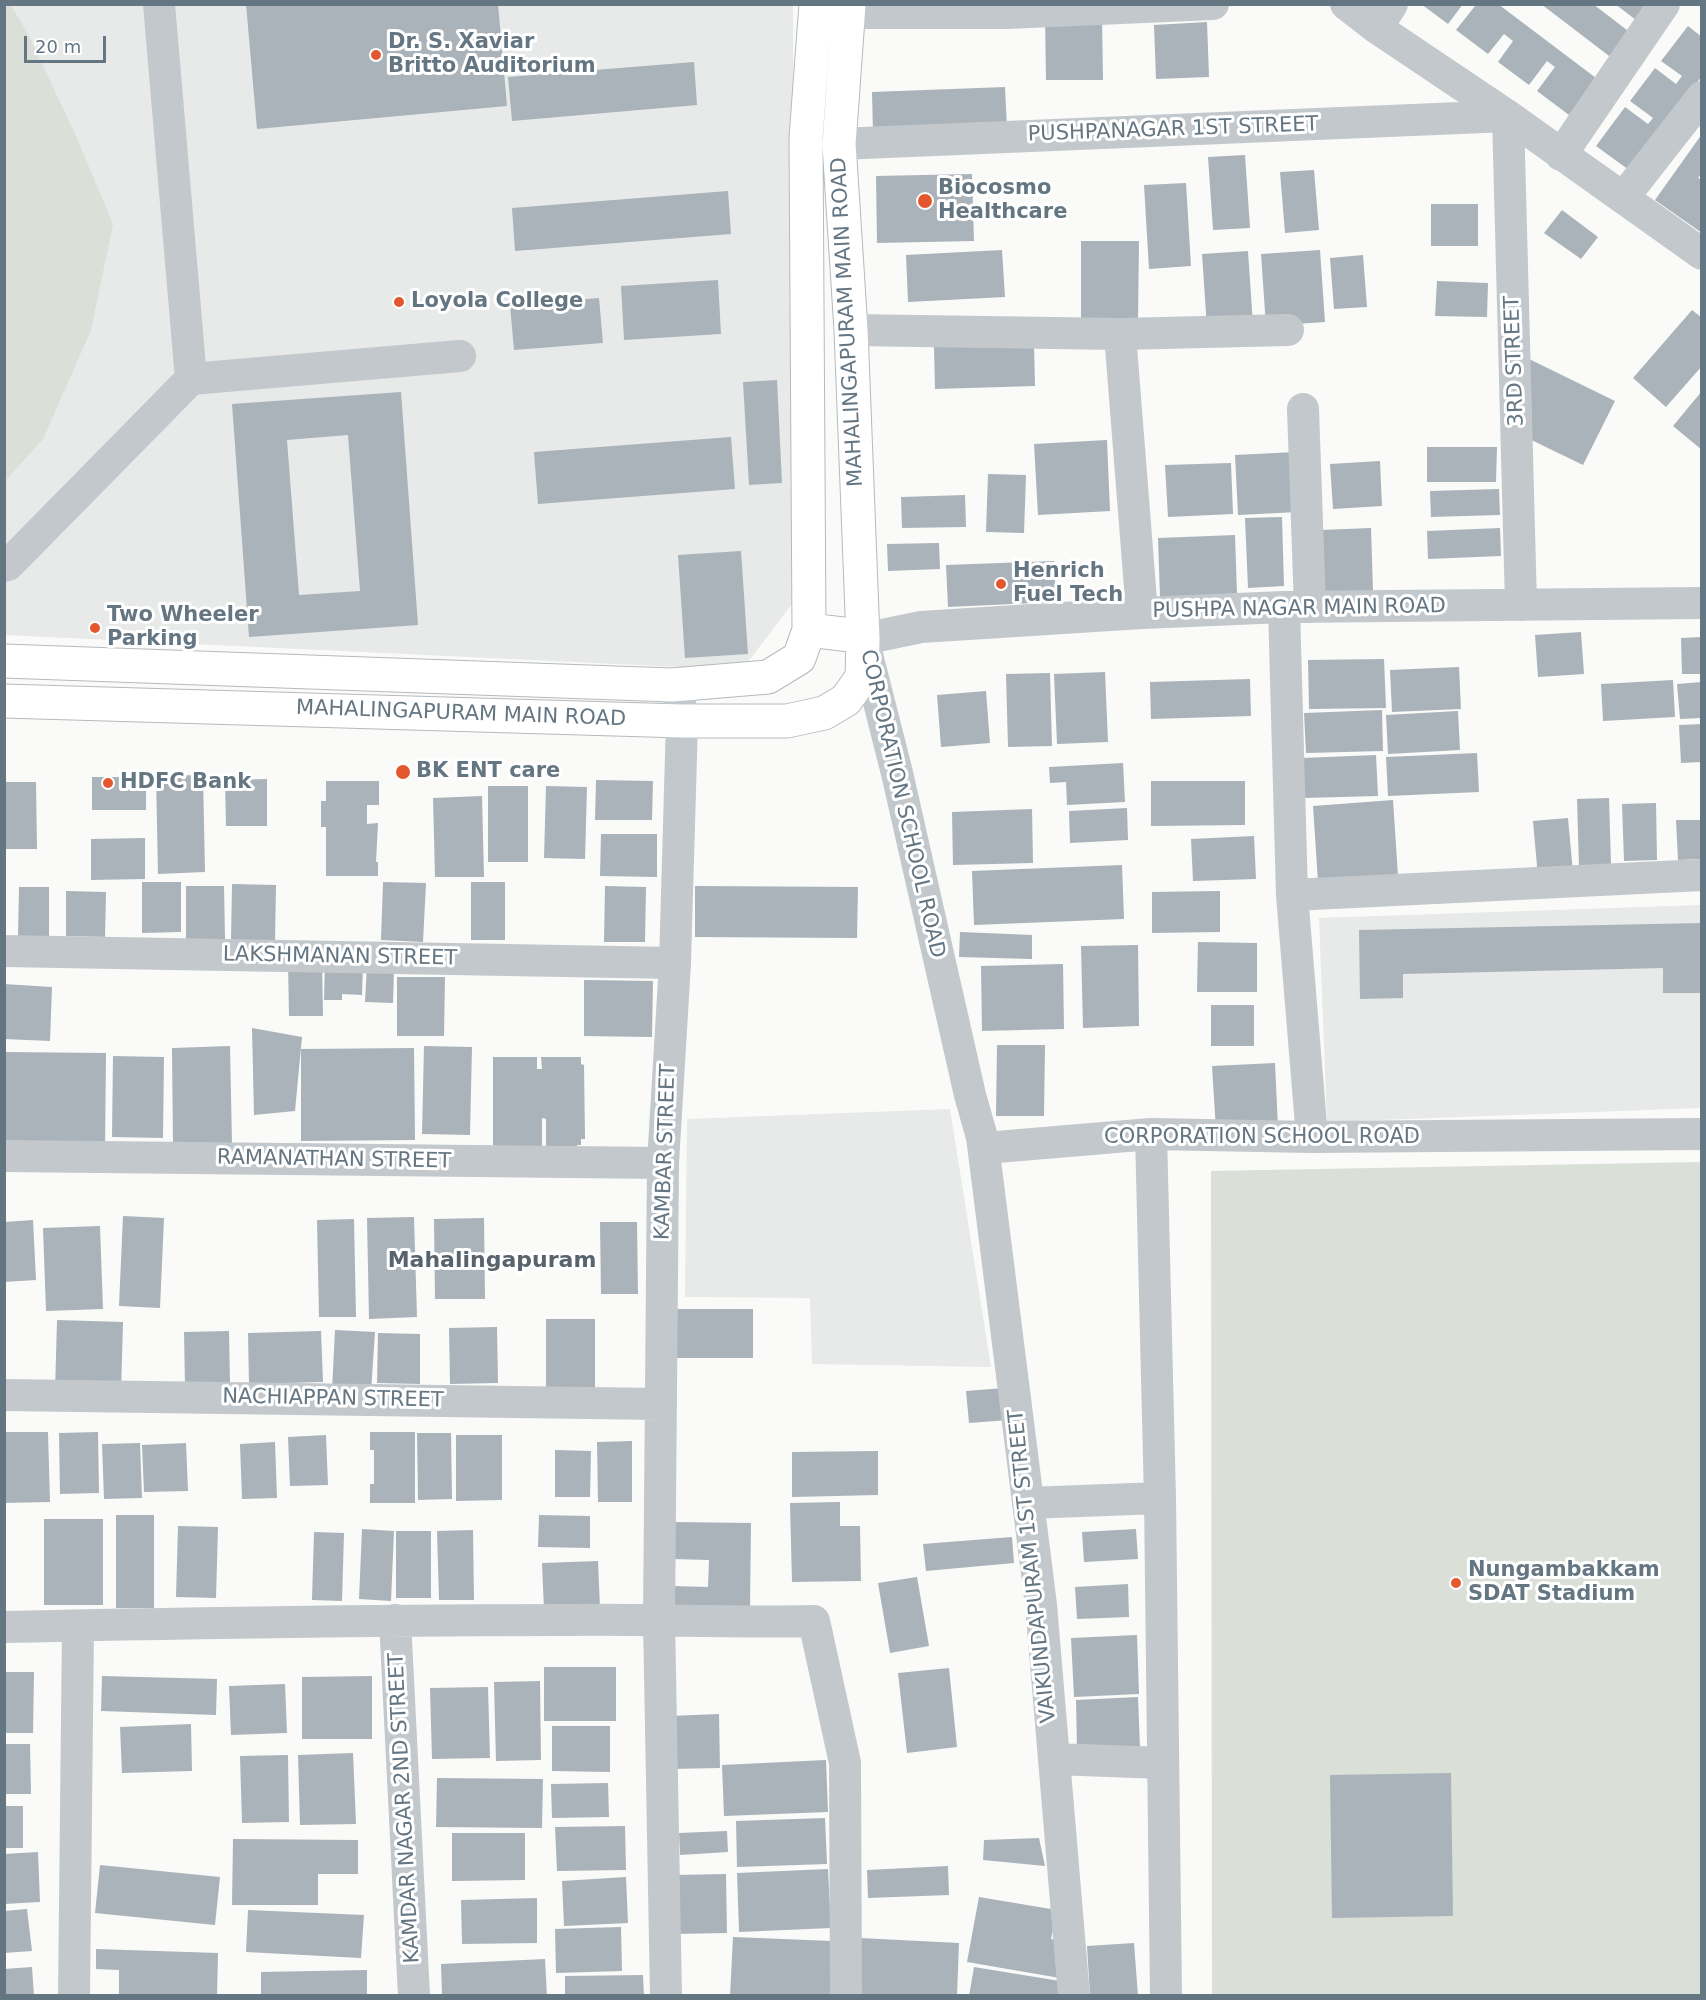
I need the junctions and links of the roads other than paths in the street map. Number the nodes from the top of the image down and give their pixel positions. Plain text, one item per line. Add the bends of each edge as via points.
1 (159, 4) edge
2 (816, 4) edge
3 (1213, 4) edge
4 (1346, 4) edge
5 (1664, 4) edge
6 (848, 9) edge
7 (1005, 9) edge
8 (1384, 16) edge
9 (1701, 97) edge
10 (1508, 116) junction
11 (838, 144) junction
12 (1561, 155) junction
13 (1623, 198) junction
14 (1701, 254) edge
15 (851, 330) junction
16 (1288, 330) dead end
17 (1120, 334) junction
18 (460, 356) dead end
19 (191, 378) junction
20 (1303, 409) dead end
21 (4, 567) edge
22 (1701, 603) edge
23 (1521, 605) junction
24 (1297, 607) junction
25 (1142, 613) junction
26 (809, 630) junction
27 (863, 639) junction
28 (4, 661) edge
29 (678, 684) junction
30 (4, 701) edge
31 (682, 721) junction
32 (1701, 875) edge
33 (1292, 895) junction
34 (4, 951) edge
35 (675, 963) junction
36 (1151, 1134) junction
37 (1701, 1134) edge
38 (982, 1137) junction
39 (1312, 1137) junction
40 (4, 1156) edge
41 (663, 1164) junction
42 (4, 1395) edge
43 (661, 1404) junction
44 (1160, 1498) junction
45 (1028, 1503) junction
46 (659, 1619) junction
47 (396, 1620) junction
48 (78, 1626) junction
49 (4, 1627) edge
50 (1054, 1759) junction
51 (1163, 1763) junction
52 (74, 1995) edge
53 (414, 1995) edge
54 (666, 1995) edge
55 (846, 1995) edge
56 (1074, 1995) edge
57 (1166, 1995) edge

1 - 19 street
2 - 26 main road, MAHALINGAPURAM MAIN ROAD via 806,138
3 - 7 street
4 - 8 street
5 - 12 street
6 - 7 street
6 - 11 main road, MAHALINGAPURAM MAIN ROAD
8 - 10 street
9 - 13 street
10 - 11 street, PUSHPANAGAR 1ST STREET
10 - 12 street
10 - 23 street, 3RD STREET
11 - 15 main road, MAHALINGAPURAM MAIN ROAD
12 - 13 street
13 - 14 street
15 - 17 street
15 - 27 main road, MAHALINGAPURAM MAIN ROAD
16 - 17 street
17 - 25 street
18 - 19 street
19 - 21 street
20 - 24 street
22 - 23 street, PUSHPA NAGAR MAIN ROAD
23 - 24 street, PUSHPA NAGAR MAIN ROAD
24 - 25 street, PUSHPA NAGAR MAIN ROAD
24 - 33 street
25 - 27 street, PUSHPA NAGAR MAIN ROAD via 921,627
26 - 27 main road
26 - 29 main road, MAHALINGAPURAM MAIN ROAD via 799,658 768,677
27 - 31 main road, MAHALINGAPURAM MAIN ROAD via 862,676 846,700 824,713 787,721
27 - 38 street, CORPORATION SCHOOL ROAD
28 - 29 main road, MAHALINGAPURAM MAIN ROAD
29 - 31 street, KAMBAR STREET
30 - 31 main road, MAHALINGAPURAM MAIN ROAD
31 - 35 street, KAMBAR STREET
32 - 33 street
33 - 39 street
34 - 35 street, LAKSHMANAN STREET
35 - 41 street, KAMBAR STREET
36 - 38 street, CORPORATION SCHOOL ROAD via 985,1148
36 - 39 street, CORPORATION SCHOOL ROAD
36 - 44 street
37 - 39 street, CORPORATION SCHOOL ROAD
38 - 45 street, VAIKUNDAPURAM 1ST STREET
40 - 41 street, RAMANATHAN STREET
41 - 43 street, KAMBAR STREET
42 - 43 street, NACHIAPPAN STREET
43 - 46 street, KAMBAR STREET
44 - 45 street
44 - 51 street
45 - 50 street, VAIKUNDAPURAM 1ST STREET
46 - 47 street
46 - 54 street, KAMBAR STREET
46 - 55 street via 814,1621 844,1763
47 - 48 street
47 - 53 street, KAMDAR NAGAR 2ND STREET
48 - 49 street
48 - 52 street
50 - 51 street
50 - 56 street, VAIKUNDAPURAM 1ST STREET
51 - 57 street

